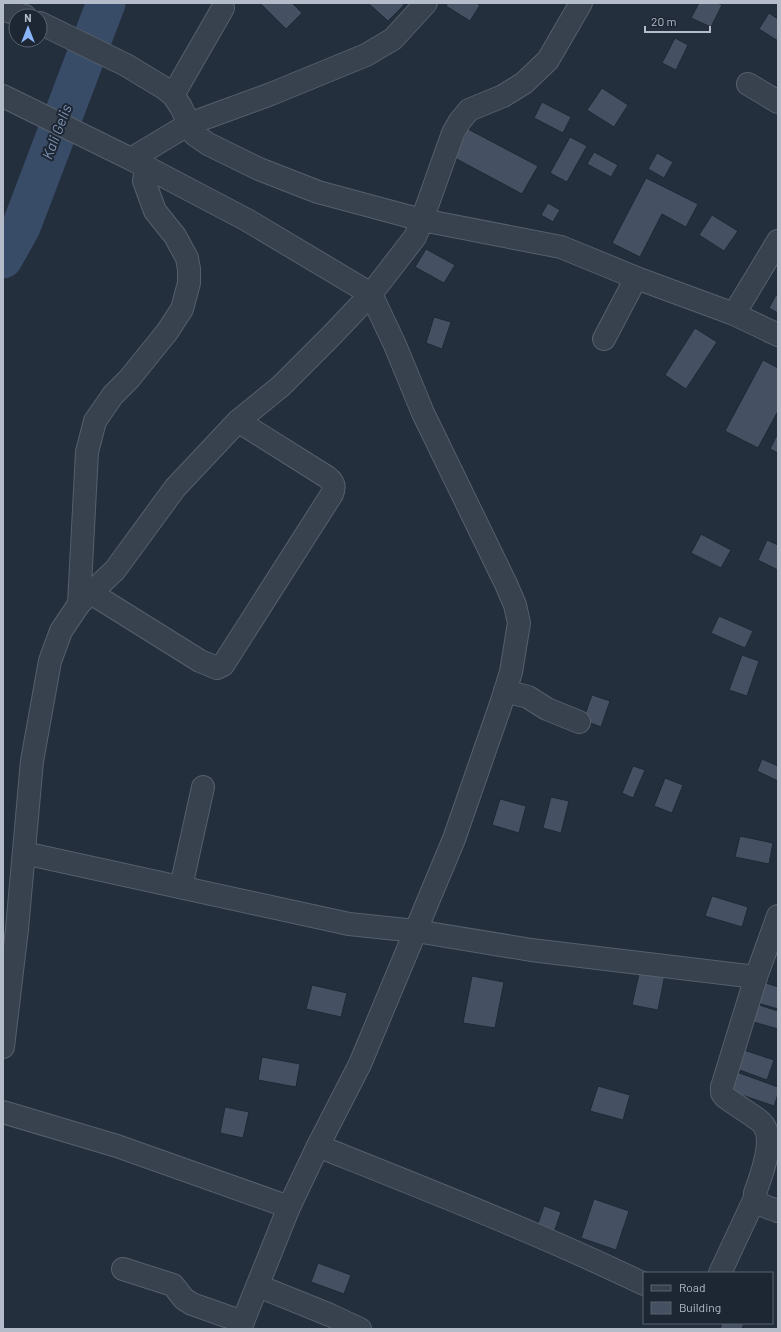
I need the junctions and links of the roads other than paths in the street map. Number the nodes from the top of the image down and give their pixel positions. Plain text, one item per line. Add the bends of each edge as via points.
1 (426, 3) edge
2 (581, 3) edge
3 (223, 8) dead end
4 (48, 27) edge
5 (748, 84) dead end
6 (173, 95) junction
7 (3, 96) edge
8 (778, 102) edge
9 (189, 124) junction
10 (133, 160) junction
11 (422, 220) junction
12 (778, 241) edge
13 (636, 278) junction
14 (371, 294) junction
15 (734, 314) junction
16 (778, 335) edge
17 (604, 339) dead end
18 (238, 421) junction
19 (85, 598) junction
20 (516, 693) junction
21 (579, 722) dead end
22 (203, 787) dead end
23 (24, 853) junction
24 (181, 887) junction
25 (778, 916) edge
26 (416, 931) junction
27 (756, 978) junction
28 (3, 1047) edge
29 (3, 1112) edge
30 (318, 1146) junction
31 (755, 1198) junction
32 (289, 1207) junction
33 (778, 1211) edge
34 (123, 1269) dead end
35 (720, 1272) edge
36 (643, 1284) edge
37 (258, 1286) junction
38 (326, 1322) edge
39 (242, 1325) edge
40 (360, 1329) edge

1 - 9 street via 393,39 366,55
2 - 11 street via 548,60 524,83 503,96 469,110 460,121 453,133
3 - 6 street
4 - 6 street via 126,65
5 - 8 street
6 - 9 street
7 - 10 street
9 - 10 street
9 - 11 street via 195,135 208,144 259,169 318,192
10 - 14 street via 247,220
10 - 19 street via 155,211 175,236 187,258 189,283 182,309 167,332 113,395 95,422 87,452
11 - 13 street via 562,247
11 - 14 street via 415,237
12 - 15 street
13 - 15 street
13 - 17 street
14 - 18 street via 281,386
14 - 20 street via 427,420 515,605 519,623 511,672
15 - 16 street
18 - 19 street via 175,488 114,570
18 - 19 street via 328,477 334,487 332,494 223,665 216,668 200,661
19 - 23 street via 61,631 50,661 32,761
20 - 21 street
20 - 26 street
22 - 24 street
23 - 24 street
23 - 28 street
24 - 26 street via 349,924
25 - 27 street
26 - 27 street via 531,950
26 - 30 street via 360,1064
27 - 31 street via 722,1087 725,1097 762,1123 767,1132 765,1162
29 - 32 street via 117,1146
30 - 32 street
30 - 36 street via 462,1203
31 - 33 street via 759,1203
31 - 35 street
32 - 37 street
34 - 39 street via 173,1285 184,1299 192,1304
37 - 38 street
37 - 39 street
38 - 40 street

